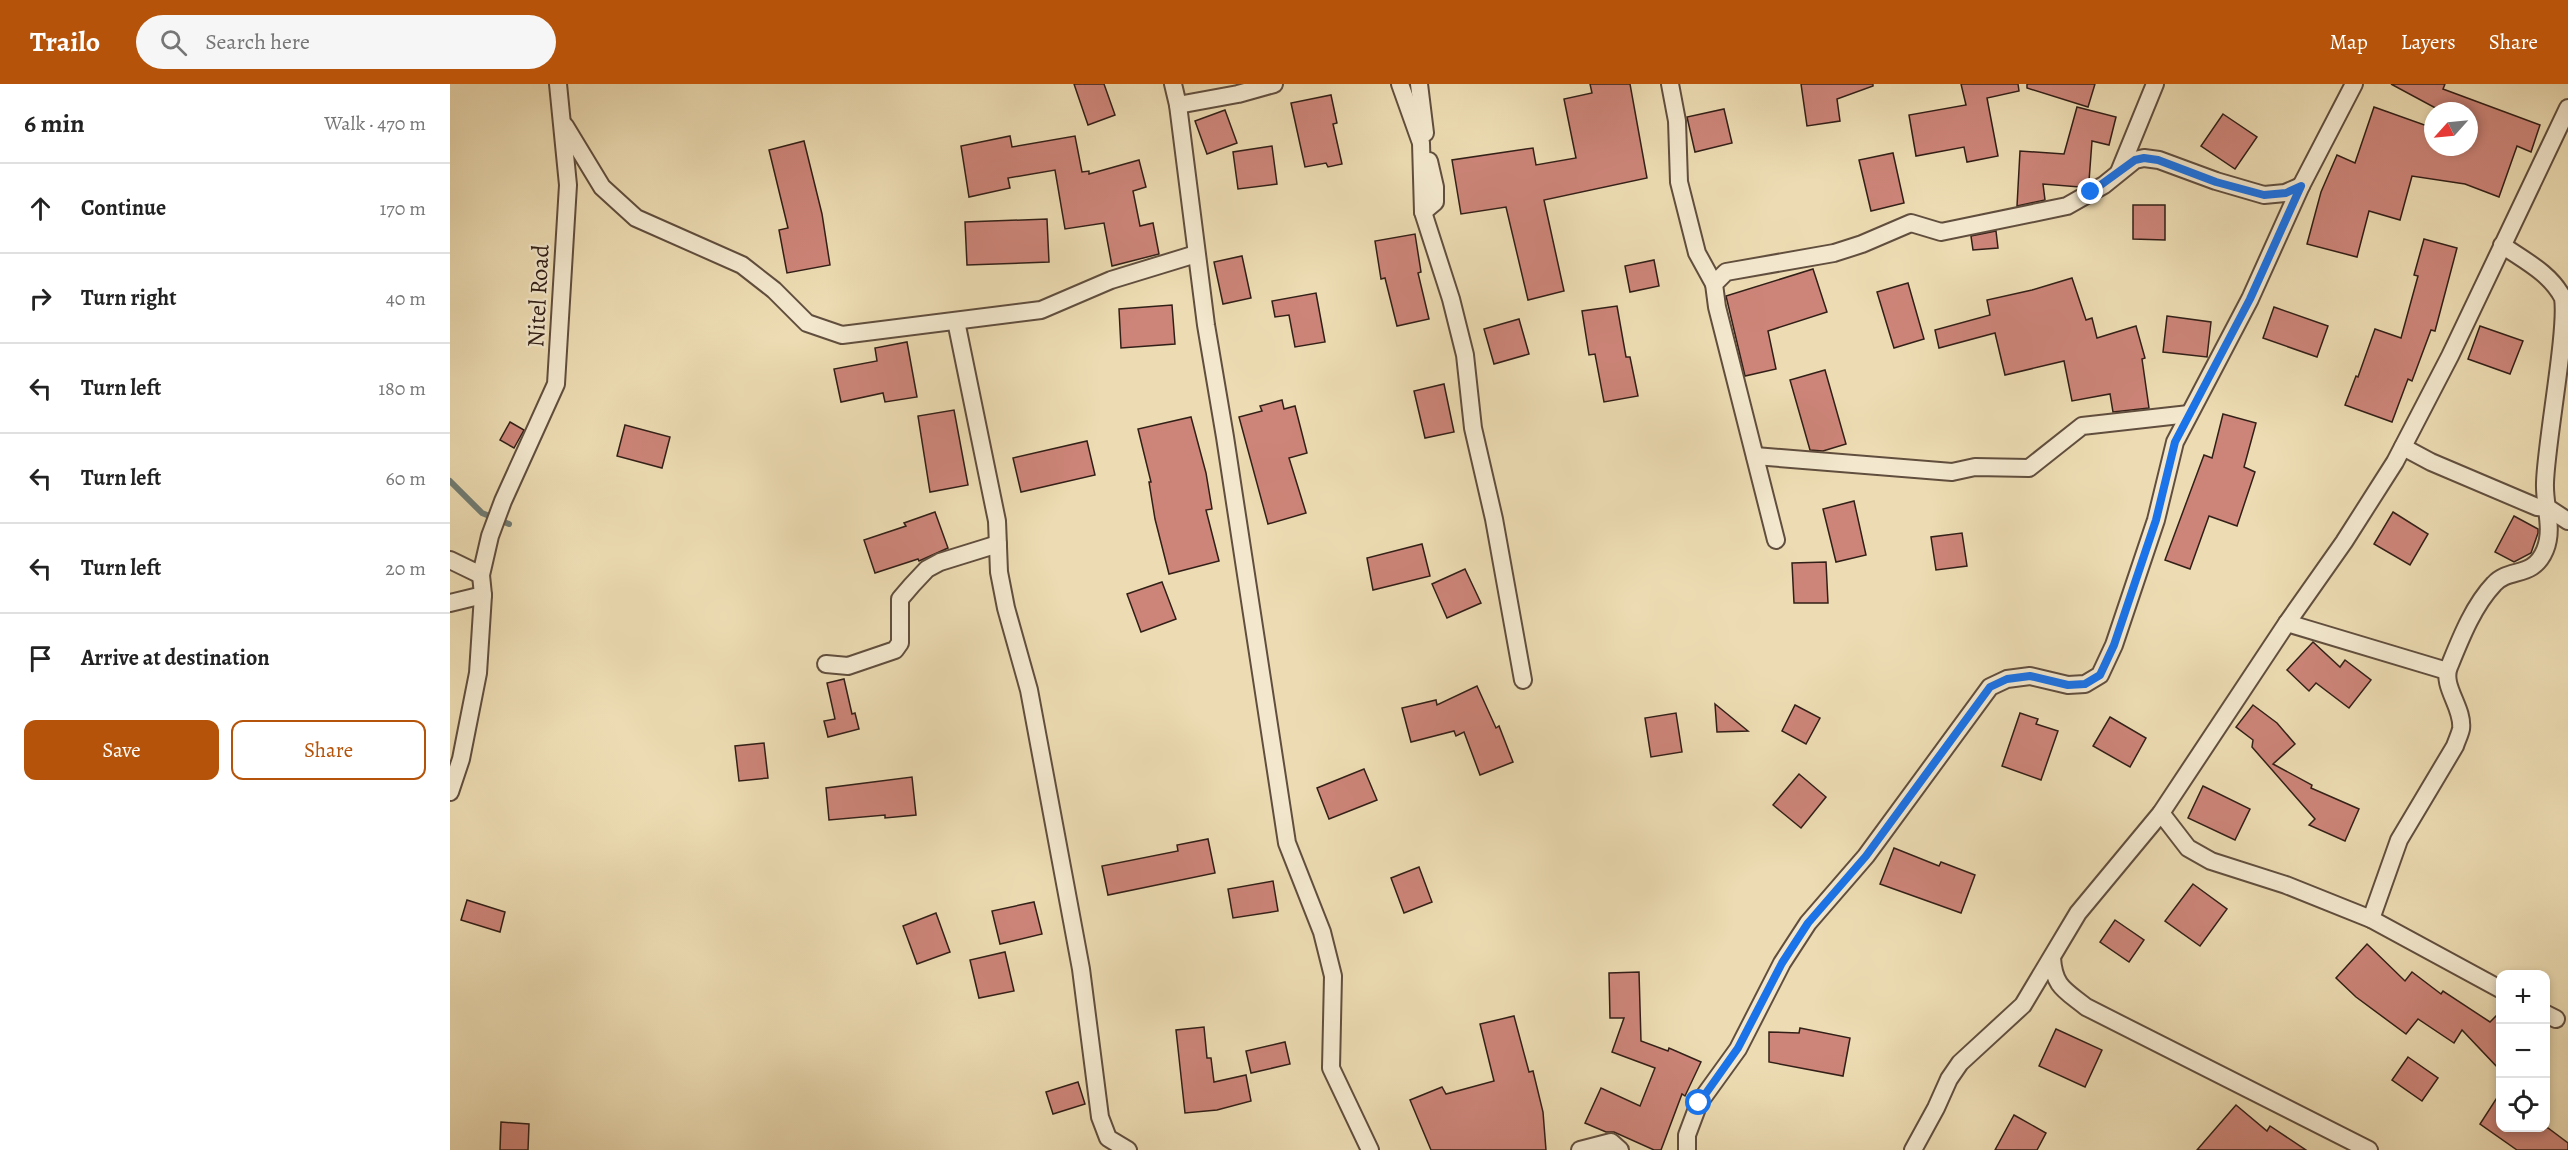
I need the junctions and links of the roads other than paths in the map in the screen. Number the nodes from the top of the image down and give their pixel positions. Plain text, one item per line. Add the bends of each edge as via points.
1 (558, 84) edge
2 (1173, 84) edge
3 (1274, 84) edge
4 (1400, 84) edge
5 (1419, 84) edge
6 (1670, 84) edge
7 (2155, 84) edge
8 (2354, 84) edge
9 (1178, 105) junction
10 (2568, 108) edge
11 (563, 123) junction
12 (2119, 173) junction
13 (2301, 186) junction
14 (1424, 212) junction
15 (2502, 245) junction
16 (1196, 254) junction
17 (2549, 276) junction
18 (1714, 284) junction
19 (2568, 284) edge
20 (956, 321) junction
21 (2189, 414) junction
22 (2403, 447) junction
23 (1755, 456) junction
24 (2548, 508) junction
25 (2568, 521) edge
26 (1776, 540) dead end
27 (998, 544) junction
28 (450, 560) edge
29 (481, 575) junction
30 (483, 595) junction
31 (450, 603) edge
32 (2287, 623) junction
33 (826, 664) dead end
34 (2447, 671) junction
35 (1522, 680) dead end
36 (450, 792) edge
37 (2161, 813) junction
38 (2371, 919) junction
39 (2052, 958) junction
40 (2496, 987) edge
41 (1128, 1150) edge
42 (1370, 1150) edge
43 (1580, 1150) edge
44 (1620, 1150) edge
45 (1688, 1150) edge
46 (1913, 1150) edge
47 (2369, 1150) edge

1 - 11 street, Nitel Road
2 - 9 street
3 - 9 street
4 - 14 street via 1421,143
5 - 14 street via 1435,187 1435,202
6 - 18 street via 1677,121 1678,182 1697,253
7 - 12 street
8 - 13 street
9 - 16 street
10 - 15 street
11 - 20 street via 602,187 636,218 742,265 807,323 842,335
11 - 29 street, Nitel Road via 568,184 556,384 503,501
12 - 13 street via 2144,158 2264,195 2286,193
12 - 18 street via 2067,206 1941,232 1911,223 1834,253 1726,272
13 - 21 street via 2250,299
14 - 35 street via 1465,355 1473,428 1494,519
15 - 17 street
15 - 22 street
16 - 20 street via 1111,280 1041,310
16 - 42 street via 1287,843 1322,932 1333,976 1331,1068
17 - 19 street
17 - 24 street via 2564,300 2567,328 2545,483
18 - 23 street
20 - 27 street via 985,455
21 - 23 street via 2082,426 2030,468 1975,467 1952,472
21 - 45 street via 2175,442 2156,520 2100,675 2085,684 2068,685 2030,676 2007,679 1990,687 1866,856 1808,923 1782,963 1738,1048 1699,1103 1687,1135
22 - 24 street via 2537,507
22 - 32 street via 2344,542
23 - 26 street
24 - 25 street
24 - 34 street via 2545,551 2524,572 2495,582 2476,609
27 - 33 street via 940,562 912,585 900,599 900,643 895,650 848,666
27 - 41 street via 1006,608 1029,690 1081,969 1100,1117 1108,1138
28 - 29 street
29 - 30 street, Nitel Road
30 - 31 street
30 - 36 street, Nitel Road via 478,673 461,759
32 - 34 street
32 - 37 street
34 - 38 street via 2460,711 2461,729 2455,746 2399,840
37 - 38 street via 2188,848 2211,861
37 - 39 street via 2078,913
38 - 40 street
39 - 46 street via 2023,1005 1960,1063
39 - 47 street via 2053,976 2086,1007
43 - 44 street via 1611,1142

